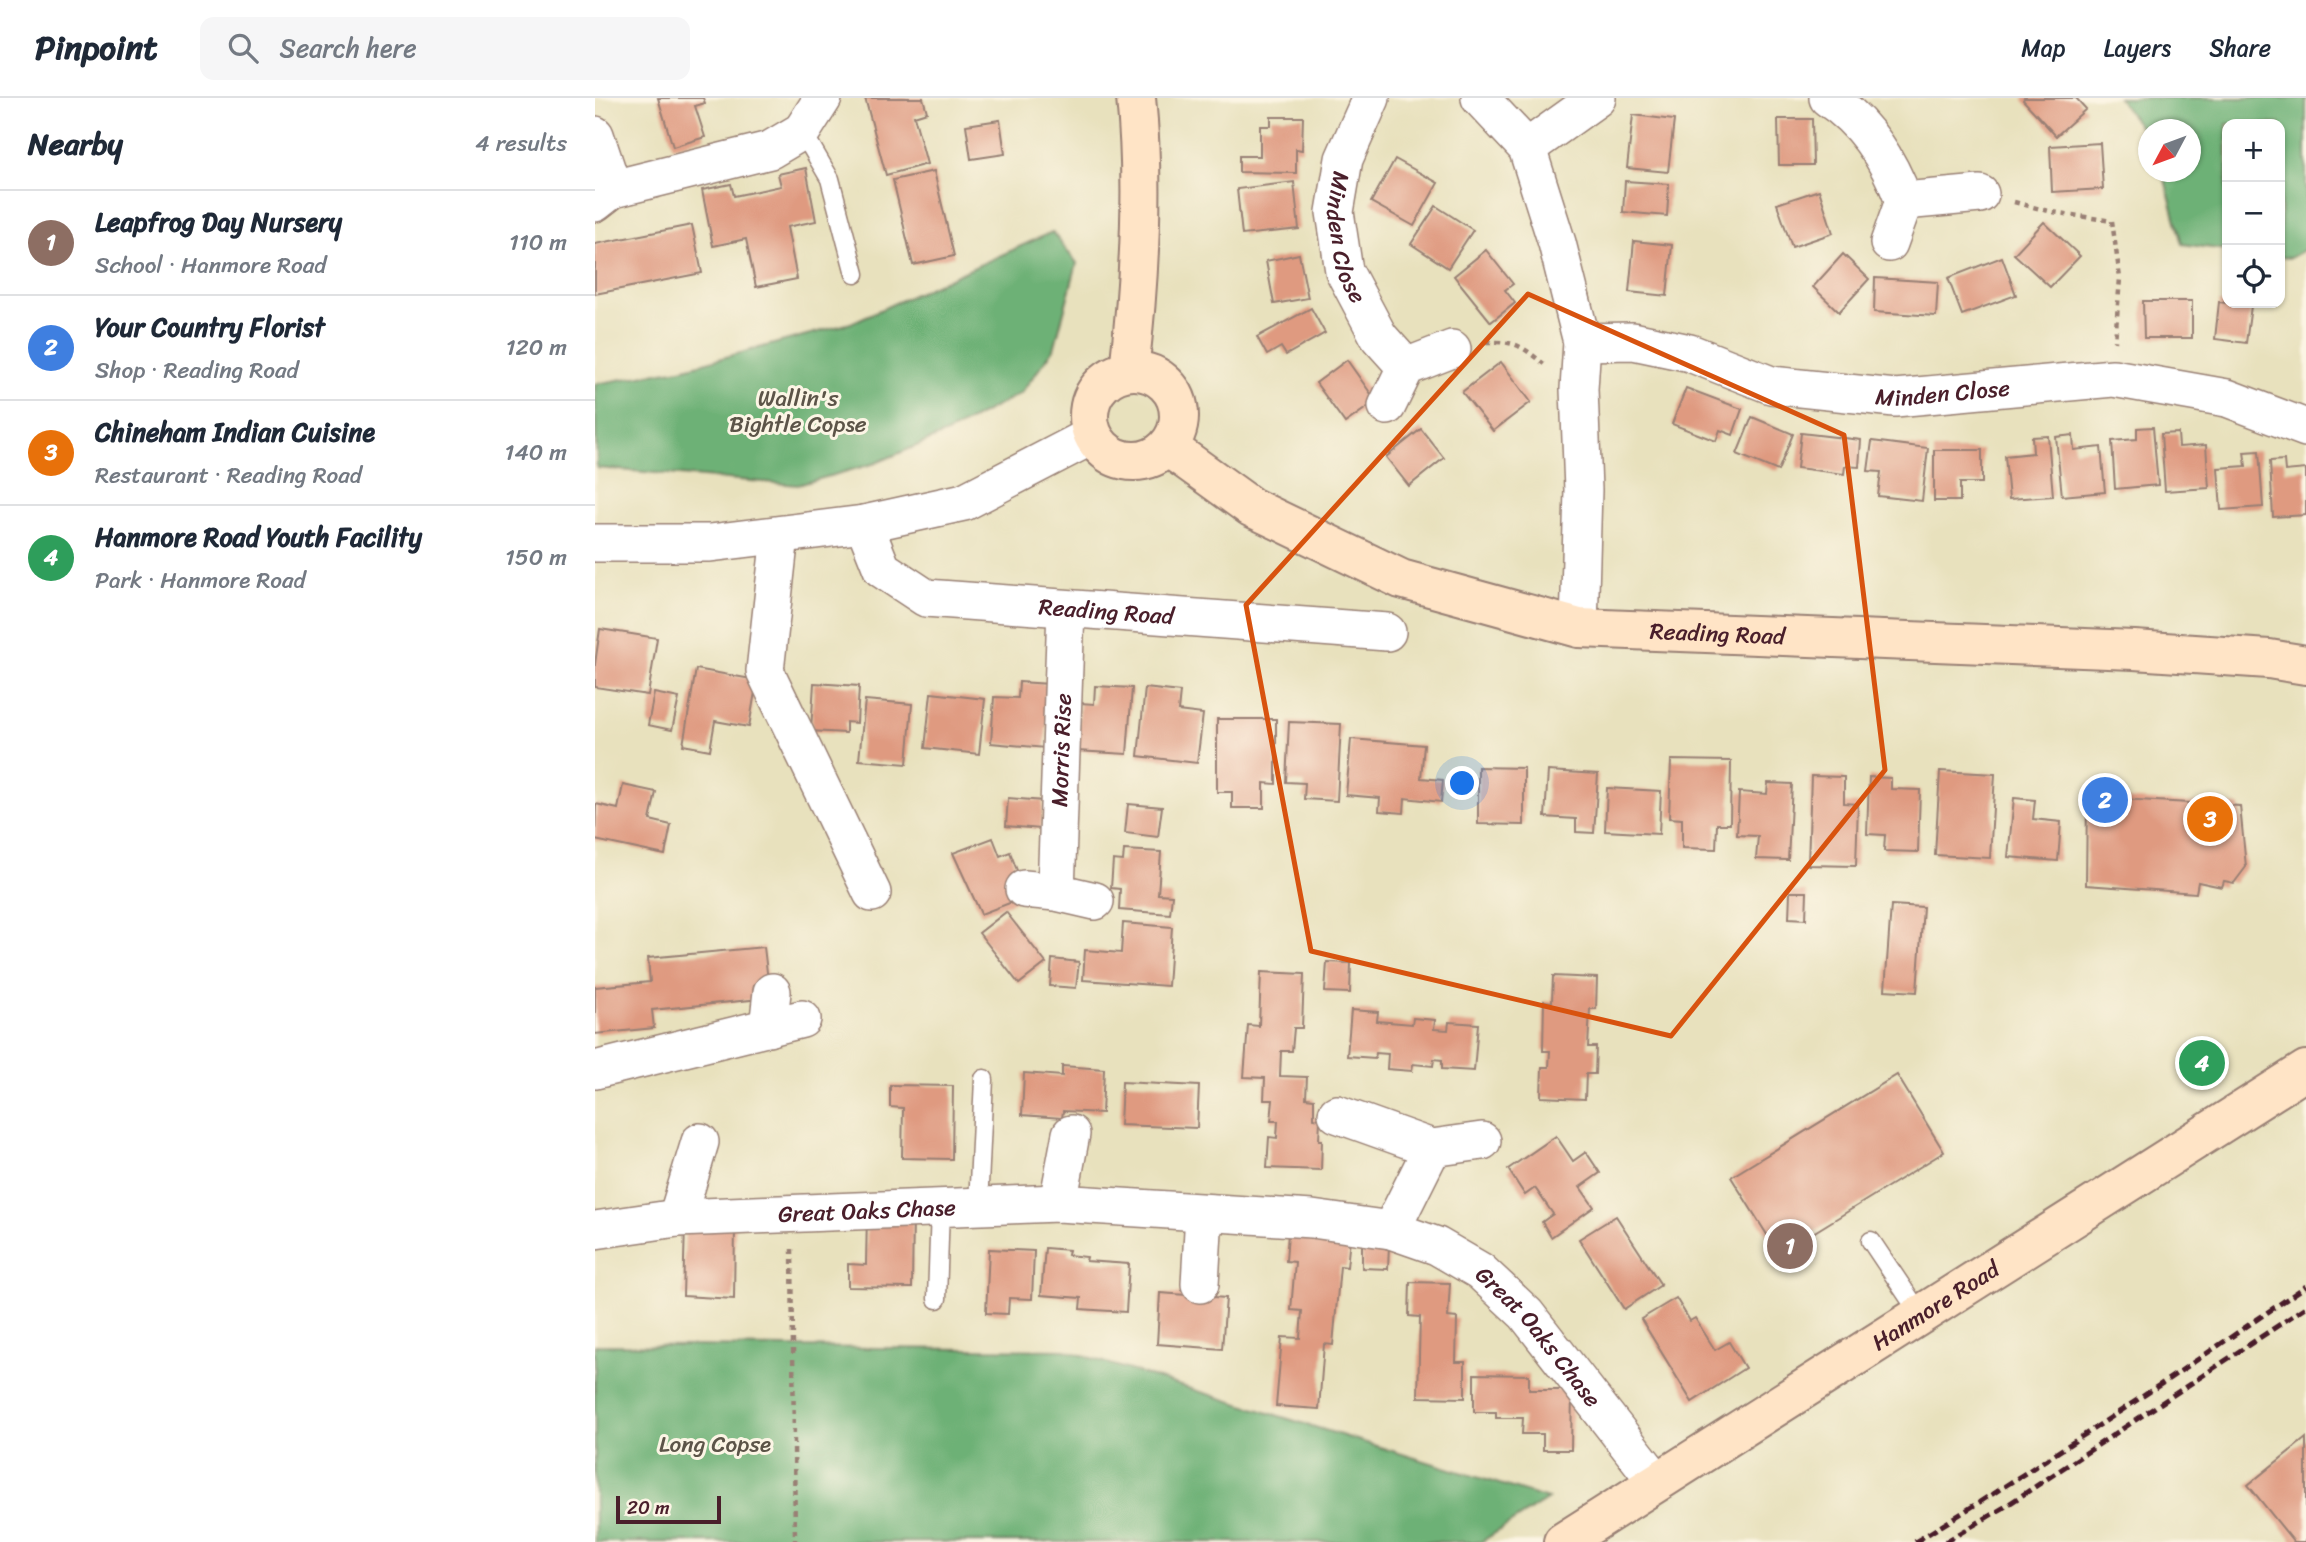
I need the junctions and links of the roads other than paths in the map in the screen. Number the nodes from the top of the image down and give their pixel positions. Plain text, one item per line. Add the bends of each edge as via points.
1 (823, 98) edge
2 (1136, 98) edge
3 (1371, 98) edge
4 (1480, 98) edge
5 (1597, 98) edge
6 (1828, 98) edge
7 (802, 131) junction
8 (595, 135) edge
9 (1527, 148) junction
10 (1980, 194) road end
11 (604, 196) edge
12 (1904, 201) junction
13 (1889, 243) dead end
14 (855, 274) dead end
15 (1582, 342) junction
16 (1452, 349) road end
17 (1406, 367) junction
18 (1129, 371) junction
19 (1387, 406) dead end
20 (2306, 428) edge
21 (1093, 435) junction
22 (1168, 447) junction
23 (864, 524) junction
24 (780, 535) junction
25 (595, 542) edge
26 (1066, 609) junction
27 (1579, 628) junction
28 (1387, 632) dead end
29 (2306, 665) edge
30 (872, 893) dead end
31 (1095, 901) dead end
32 (772, 992) dead end
33 (595, 1070) edge
34 (2306, 1070) edge
35 (984, 1079) dead end
36 (1337, 1114) dead end
37 (1070, 1134) dead end
38 (1482, 1141) dead end
39 (700, 1142) dead end
40 (1432, 1148) junction
41 (1058, 1203) junction
42 (978, 1206) junction
43 (940, 1208) junction
44 (1204, 1213) junction
45 (677, 1218) junction
46 (595, 1230) edge
47 (1391, 1230) junction
48 (1871, 1241) dead end
49 (1200, 1284) dead end
50 (937, 1299) dead end
51 (1920, 1314) junction
52 (1657, 1482) junction
53 (1563, 1542) edge

1 - 7 street
2 - 18 street via 1140,138 1137,303
3 - 17 street, Minden Close via 1344,159 1335,212 1344,271 1379,337
4 - 9 street
5 - 9 street
6 - 12 street via 1868,132
7 - 11 street via 769,150
7 - 14 lane via 830,179
8 - 11 street
9 - 15 street
10 - 12 street
12 - 13 street
15 - 20 street, Minden Close via 1633,341 1690,353 1770,385 1895,398 2113,378 2227,398
15 - 27 street
16 - 17 street
17 - 19 street
18 - 21 street via 1115,375 1095,394 1089,421
18 - 22 street via 1156,376 1175,396 1179,423
21 - 22 street via 1113,456 1128,461 1142,461
21 - 23 street via 964,502
22 - 27 street, Reading Road via 1251,508 1401,579
23 - 24 street
23 - 26 street, Reading Road via 882,569 926,598
24 - 25 street via 710,543
24 - 30 street via 765,671
26 - 28 street, Reading Road
26 - 31 street, Morris Rise via 1040,891
27 - 29 street, Reading Road via 2267,668
32 - 33 street via 785,1024
34 - 51 street, Hanmore Road
35 - 42 lane
36 - 40 street
37 - 41 street
38 - 40 street
39 - 45 street
40 - 47 street
41 - 42 street, Great Oaks Chase
41 - 44 street, Great Oaks Chase
42 - 43 street, Great Oaks Chase
43 - 45 street, Great Oaks Chase
43 - 50 lane
44 - 47 street, Great Oaks Chase via 1312,1219
44 - 49 street
45 - 46 street, Great Oaks Chase
47 - 52 street, Great Oaks Chase via 1437,1246 1480,1271 1526,1314
48 - 51 lane
51 - 52 street, Hanmore Road
52 - 53 street, Hanmore Road

